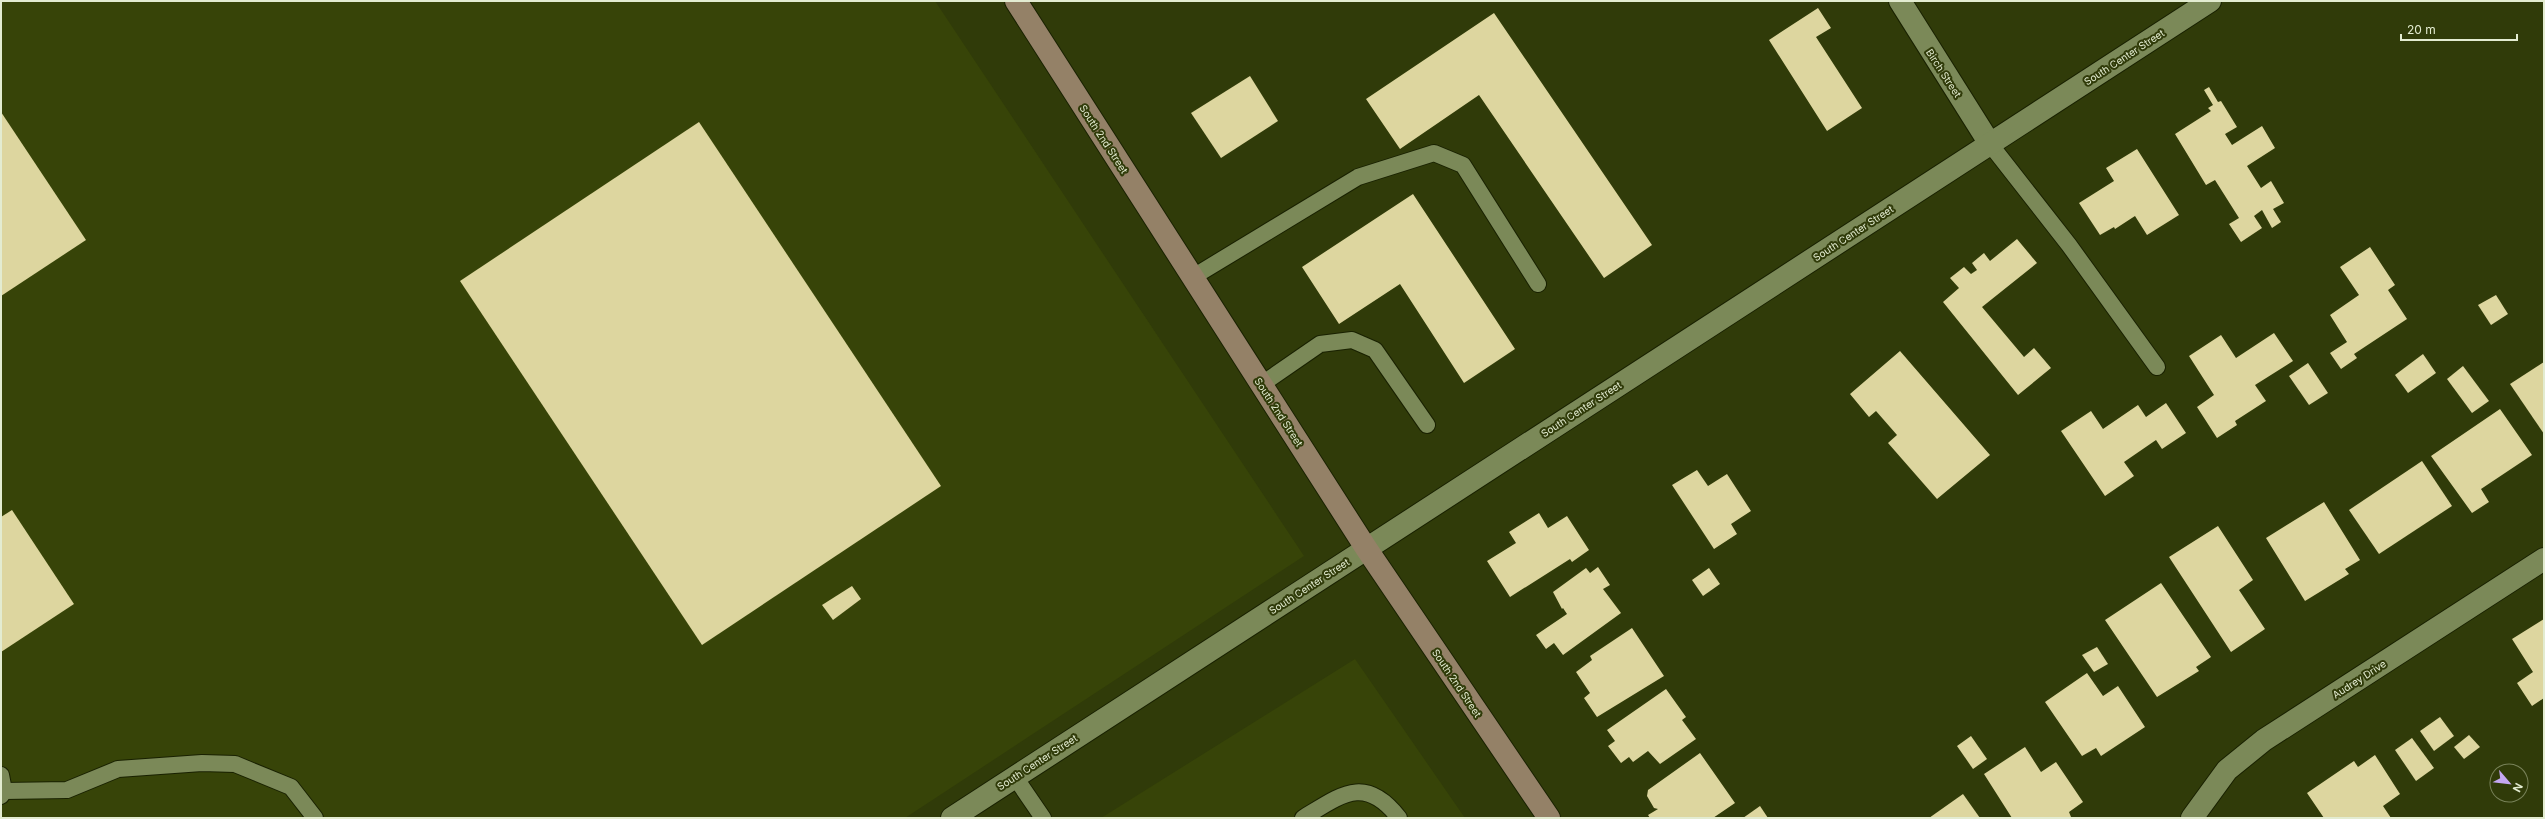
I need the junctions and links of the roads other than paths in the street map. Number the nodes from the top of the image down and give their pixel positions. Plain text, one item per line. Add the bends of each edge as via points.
1 (1016, 1) edge
2 (1900, 1) edge
3 (2210, 1) edge
4 (1990, 144) junction
5 (1193, 277) junction
6 (1538, 284) dead end
7 (2157, 367) dead end
8 (1262, 384) junction
9 (1427, 424) dead end
10 (1366, 548) junction
11 (2544, 560) edge
12 (1015, 777) junction
13 (2, 788) edge
14 (315, 818) edge
15 (952, 818) edge
16 (1043, 818) edge
17 (1303, 818) edge
18 (1399, 818) edge
19 (1548, 818) edge
20 (2192, 818) edge

1 - 5 street, South 2nd Street
2 - 4 street, Birch Street
3 - 4 street, South Center Street
4 - 7 lane via 2068,244
4 - 10 street, South Center Street
5 - 6 lane via 1358,177 1434,154 1463,165
5 - 8 street, South 2nd Street
8 - 9 lane via 1320,344 1352,340 1375,350
8 - 10 street, South 2nd Street
10 - 12 street, South Center Street
10 - 19 street, South 2nd Street
11 - 20 street, Audrey Drive via 2264,740 2227,770
12 - 15 street, South Center Street
12 - 16 lane
13 - 14 lane via 67,790 118,769 202,763 235,764 290,787
17 - 18 lane via 1343,793 1363,792 1386,802

